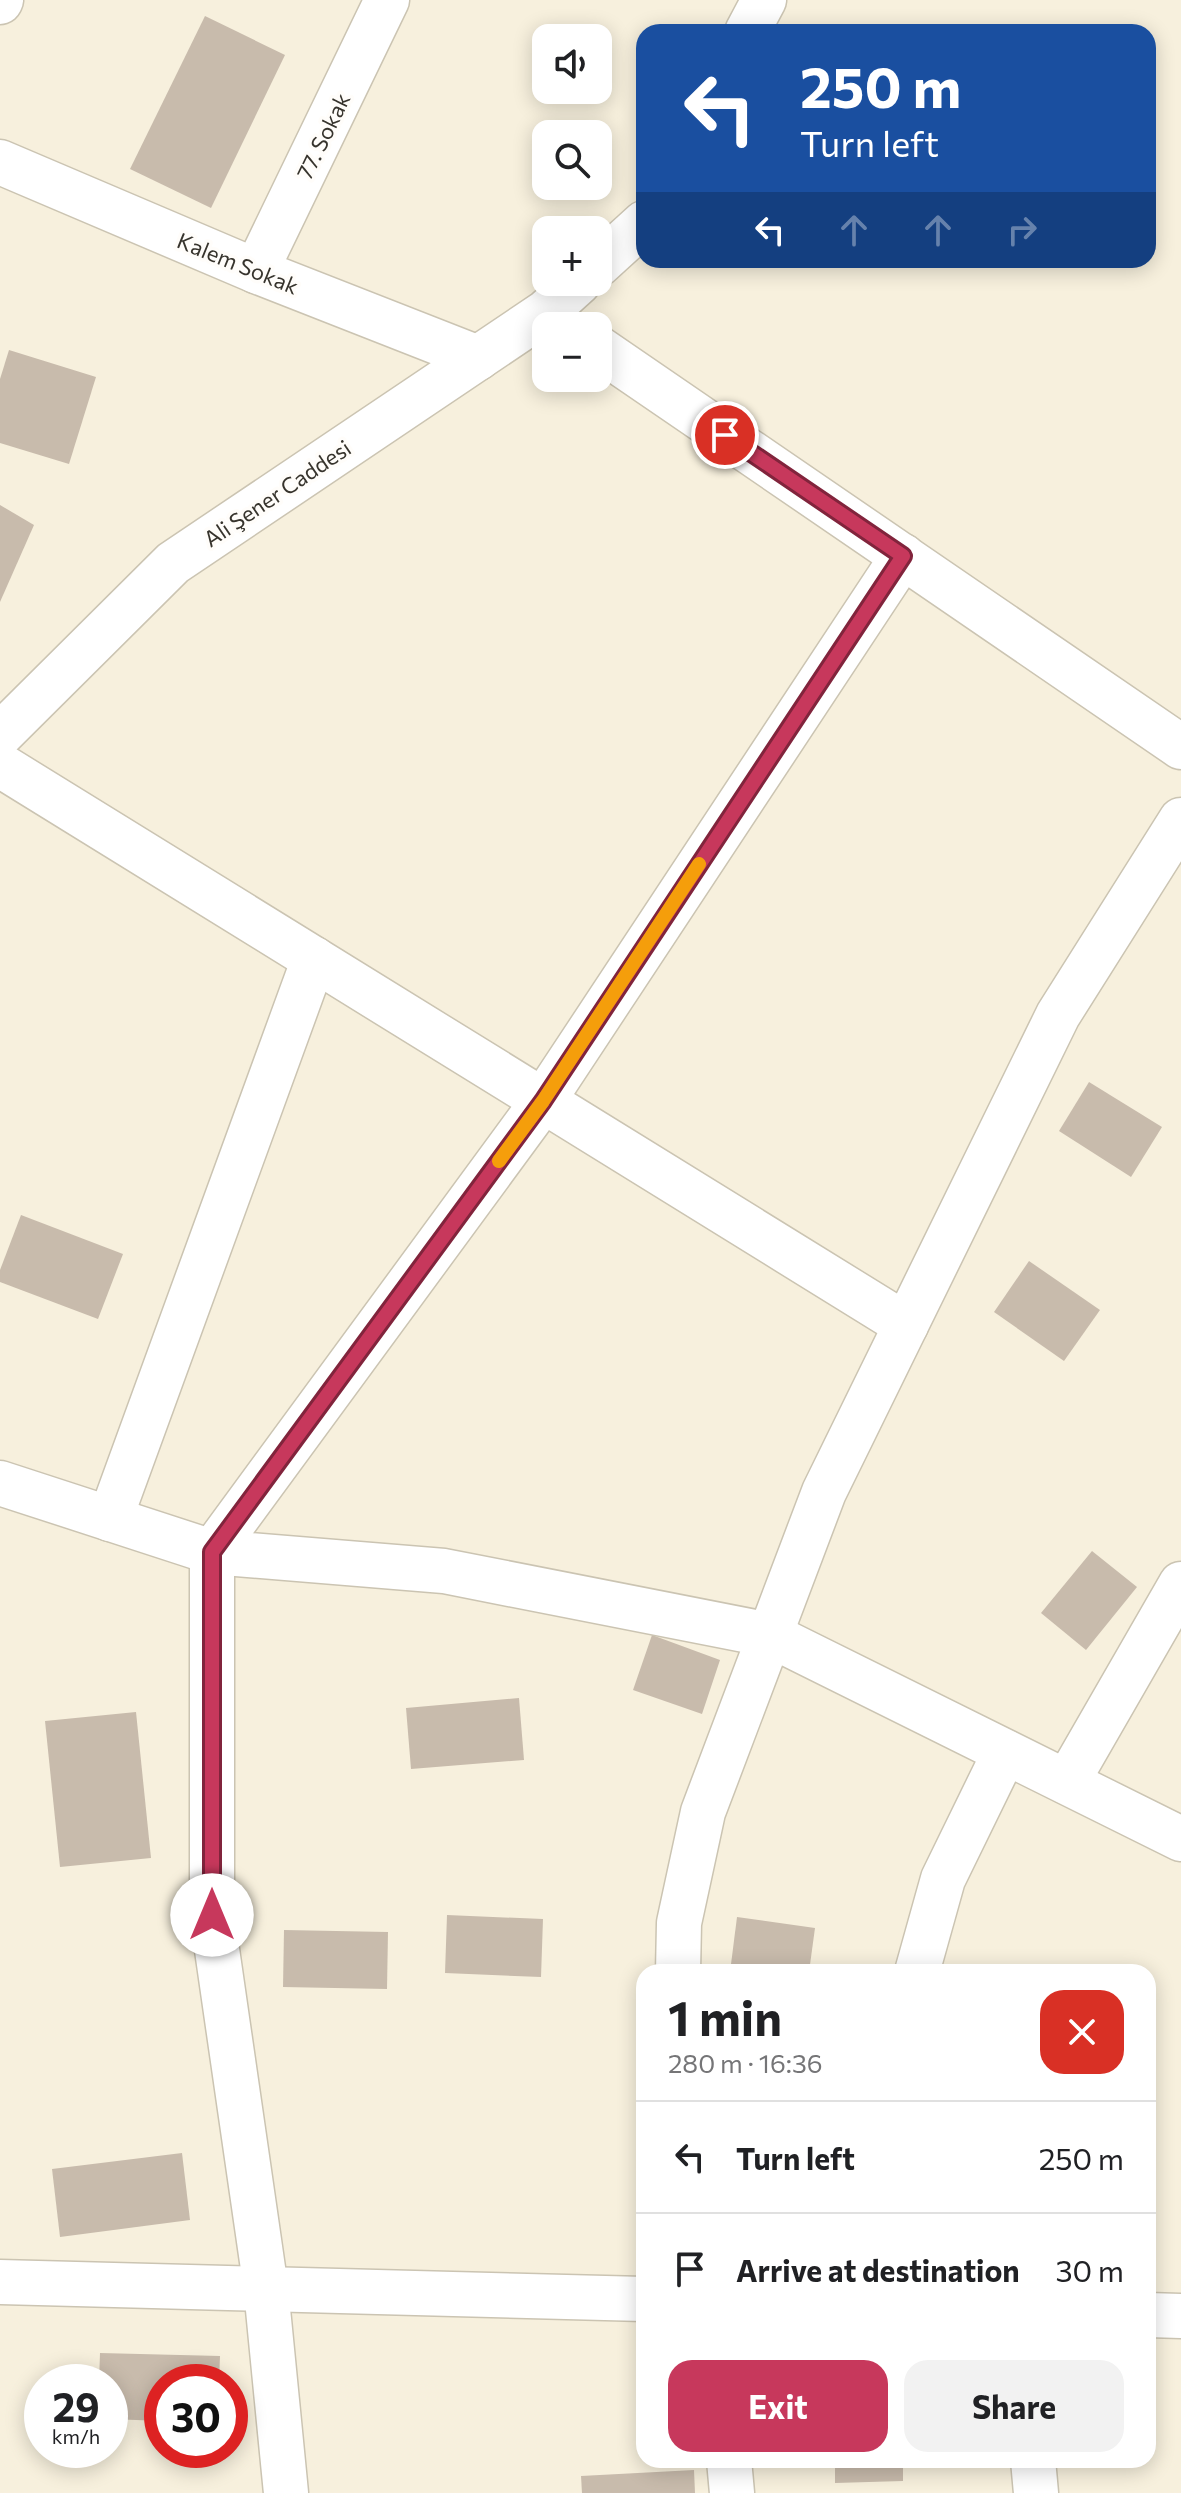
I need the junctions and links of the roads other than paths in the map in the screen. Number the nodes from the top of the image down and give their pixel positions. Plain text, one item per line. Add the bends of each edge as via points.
1 (387, 0) edge
2 (764, 0) edge
3 (751, 24) edge
4 (0, 162) edge
5 (636, 230) edge
6 (612, 252) edge
7 (256, 271) junction
8 (532, 331) edge
9 (478, 358) junction
10 (612, 358) edge
11 (903, 556) junction
12 (0, 735) edge
13 (1181, 747) edge
14 (0, 765) edge
15 (1181, 820) edge
16 (314, 959) junction
17 (543, 1101) junction
18 (906, 1325) junction
19 (0, 1483) edge
20 (110, 1519) junction
21 (212, 1552) junction
22 (1181, 1584) edge
23 (770, 1635) junction
24 (1005, 1752) junction
25 (1067, 1782) junction
26 (1181, 1839) edge
27 (678, 1964) edge
28 (919, 1964) edge
29 (0, 2282) edge
30 (266, 2289) junction
31 (636, 2299) edge
32 (1156, 2315) edge
33 (1181, 2316) edge
34 (730, 2468) edge
35 (1034, 2468) edge
36 (286, 2493) edge
37 (732, 2493) edge
38 (1036, 2493) edge

1 - 7 street, 77. Sokak
2 - 3 street
4 - 7 street, Kalem Sokak
5 - 6 street
7 - 9 street, Kalem Sokak
8 - 9 street, Ali Şener Caddesi
9 - 12 street, Ali Şener Caddesi via 173,563
10 - 11 street
11 - 13 street
11 - 17 street
14 - 16 street
15 - 18 street via 1058,1015
16 - 17 street
16 - 20 street
17 - 18 street
17 - 21 street
18 - 23 street via 824,1492
19 - 20 street
20 - 21 street
21 - 23 street via 444,1571
21 - 30 street via 212,1915
22 - 25 street
23 - 24 street
23 - 27 street via 703,1812 679,1923
24 - 25 street
24 - 28 street via 943,1879
25 - 26 street
29 - 30 street
30 - 31 street
30 - 36 street
32 - 33 street
34 - 37 street
35 - 38 street

